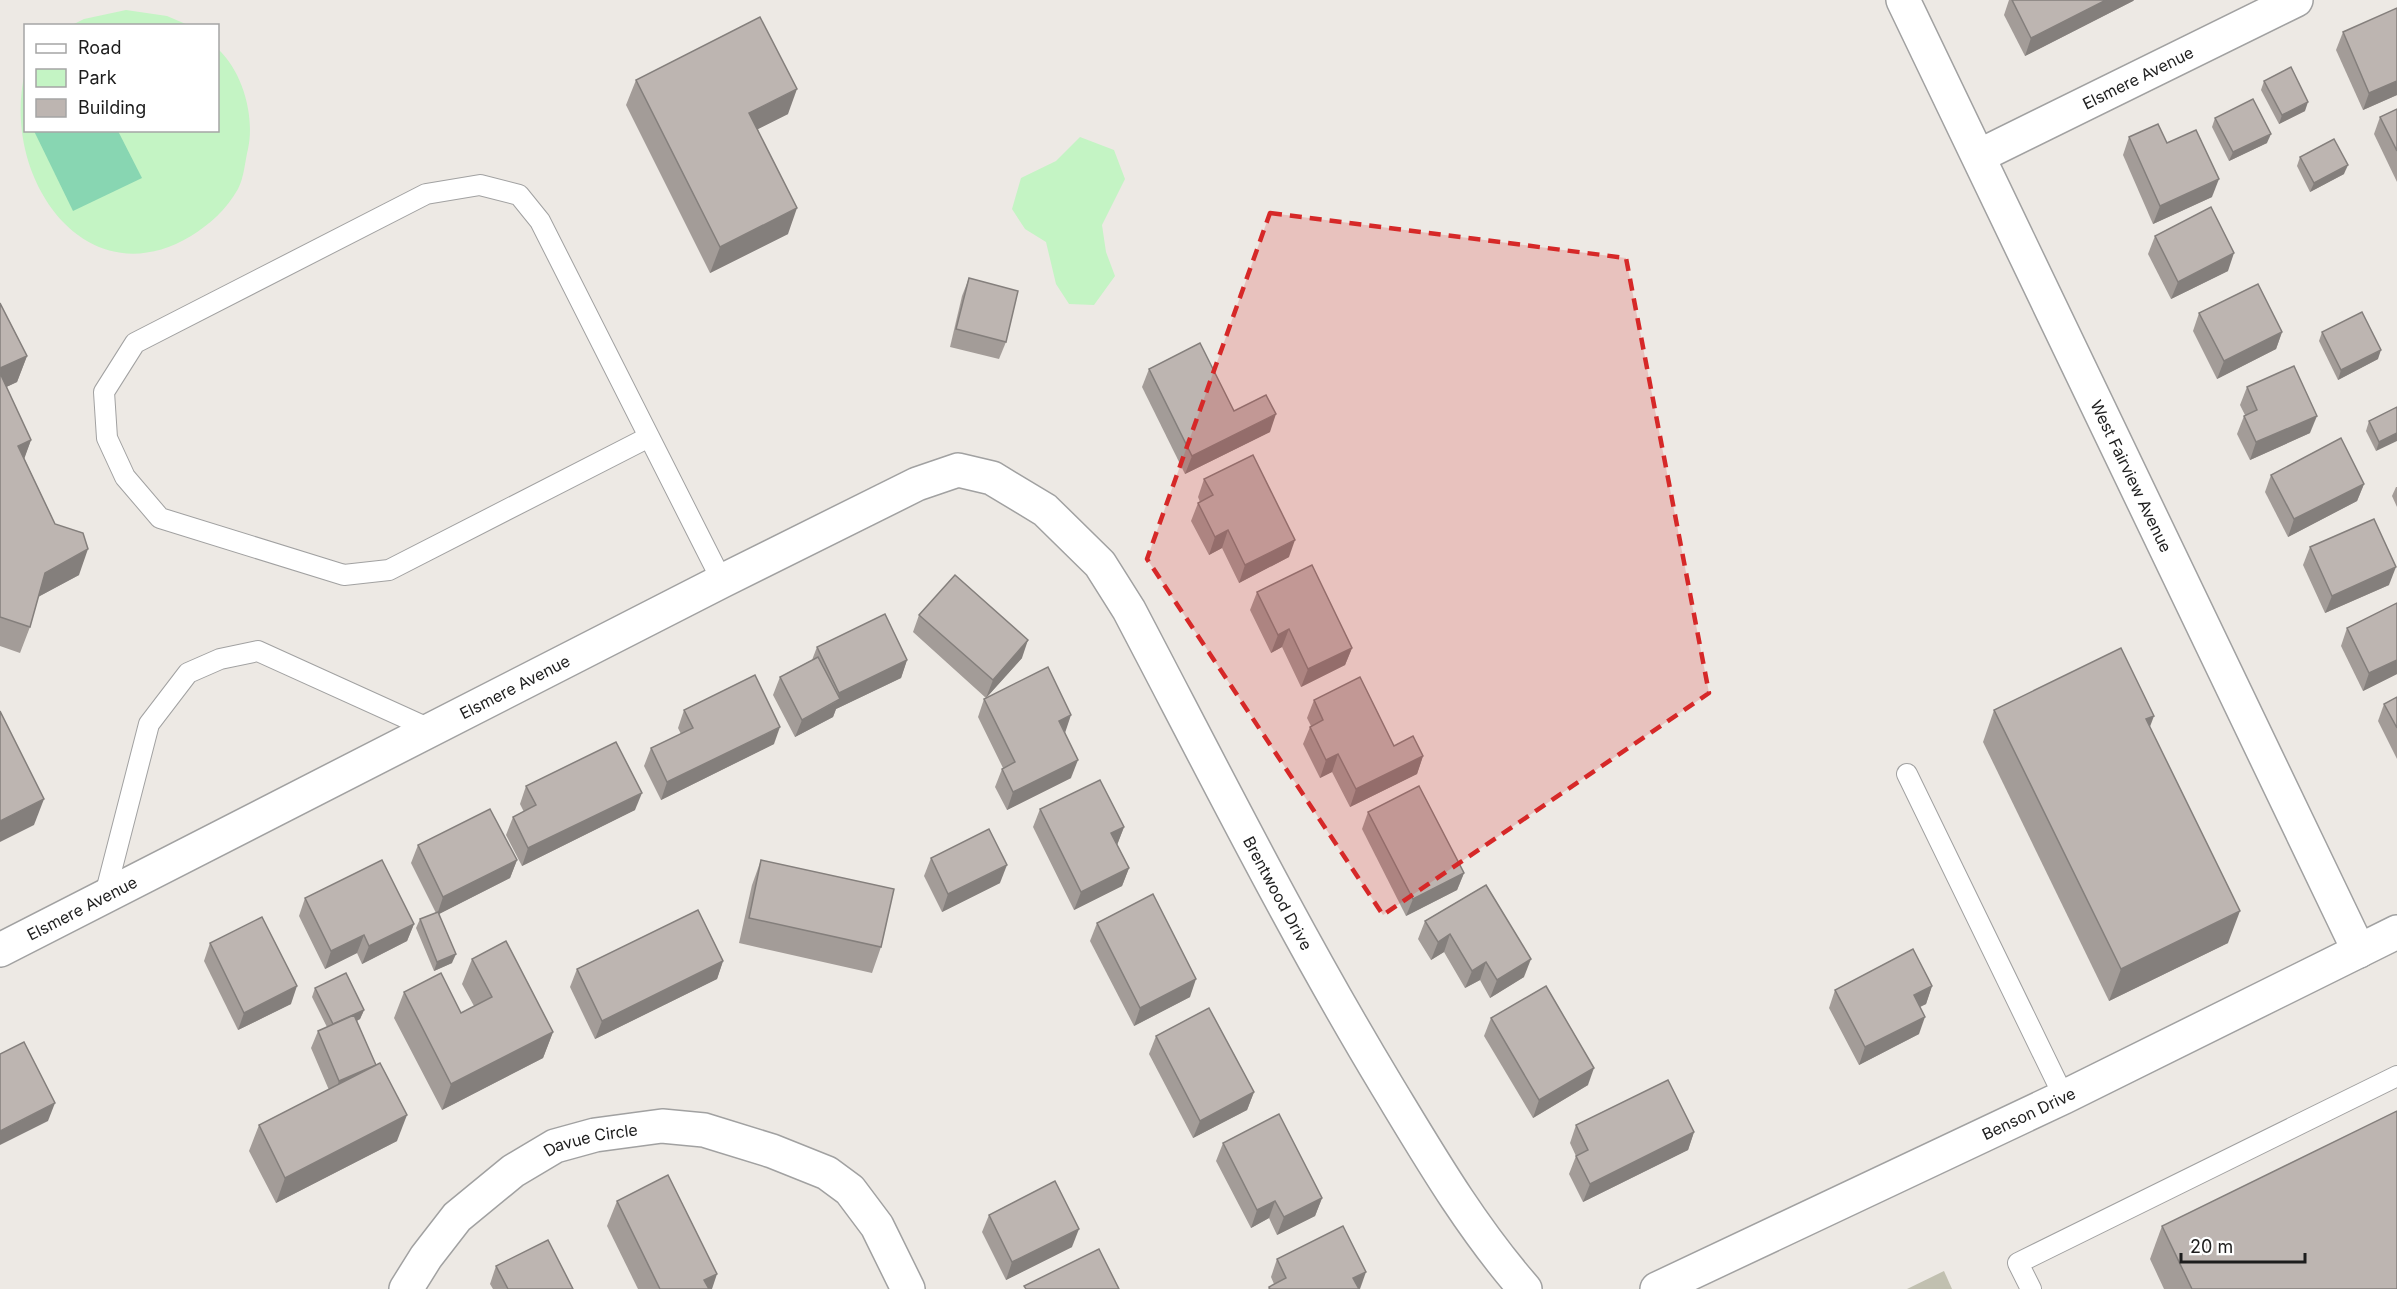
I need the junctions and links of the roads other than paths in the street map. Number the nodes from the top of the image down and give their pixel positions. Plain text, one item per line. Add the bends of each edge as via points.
1 (1903, 0) edge
2 (2296, 0) edge
3 (1979, 156) junction
4 (649, 437) junction
5 (1032, 502) joint
6 (722, 581) junction
7 (430, 729) junction
8 (1907, 774) dead end
9 (105, 895) junction
10 (2397, 932) edge
11 (0, 950) edge
12 (2359, 951) junction
13 (2397, 1076) edge
14 (2064, 1097) junction
15 (406, 1289) edge
16 (908, 1289) edge
17 (1525, 1289) edge
18 (1657, 1289) edge
19 (2031, 1289) edge

1 - 3 street, West Fairview Avenue
2 - 3 street, Elsmere Avenue
3 - 12 street, West Fairview Avenue
4 - 4 lane via 540,221 519,195 480,185 426,194 135,343 104,392 107,438 126,477 160,518 344,575 389,570
4 - 6 lane
5 - 6 street, Elsmere Avenue via 993,478 958,470 917,484
5 - 17 street, Brentwood Drive via 1100,564 1337,1002 1461,1208
6 - 7 street, Elsmere Avenue
7 - 9 street, Elsmere Avenue
7 - 9 lane via 258,651 220,659 188,673 149,724
8 - 14 lane
9 - 11 street, Elsmere Avenue
10 - 12 street, Benson Drive
12 - 14 street, Benson Drive
13 - 19 lane via 2018,1263
14 - 18 street, Benson Drive
15 - 16 street, Davue Circle via 457,1217 513,1171 555,1146 595,1135 662,1126 704,1130 827,1173 850,1190 877,1226

